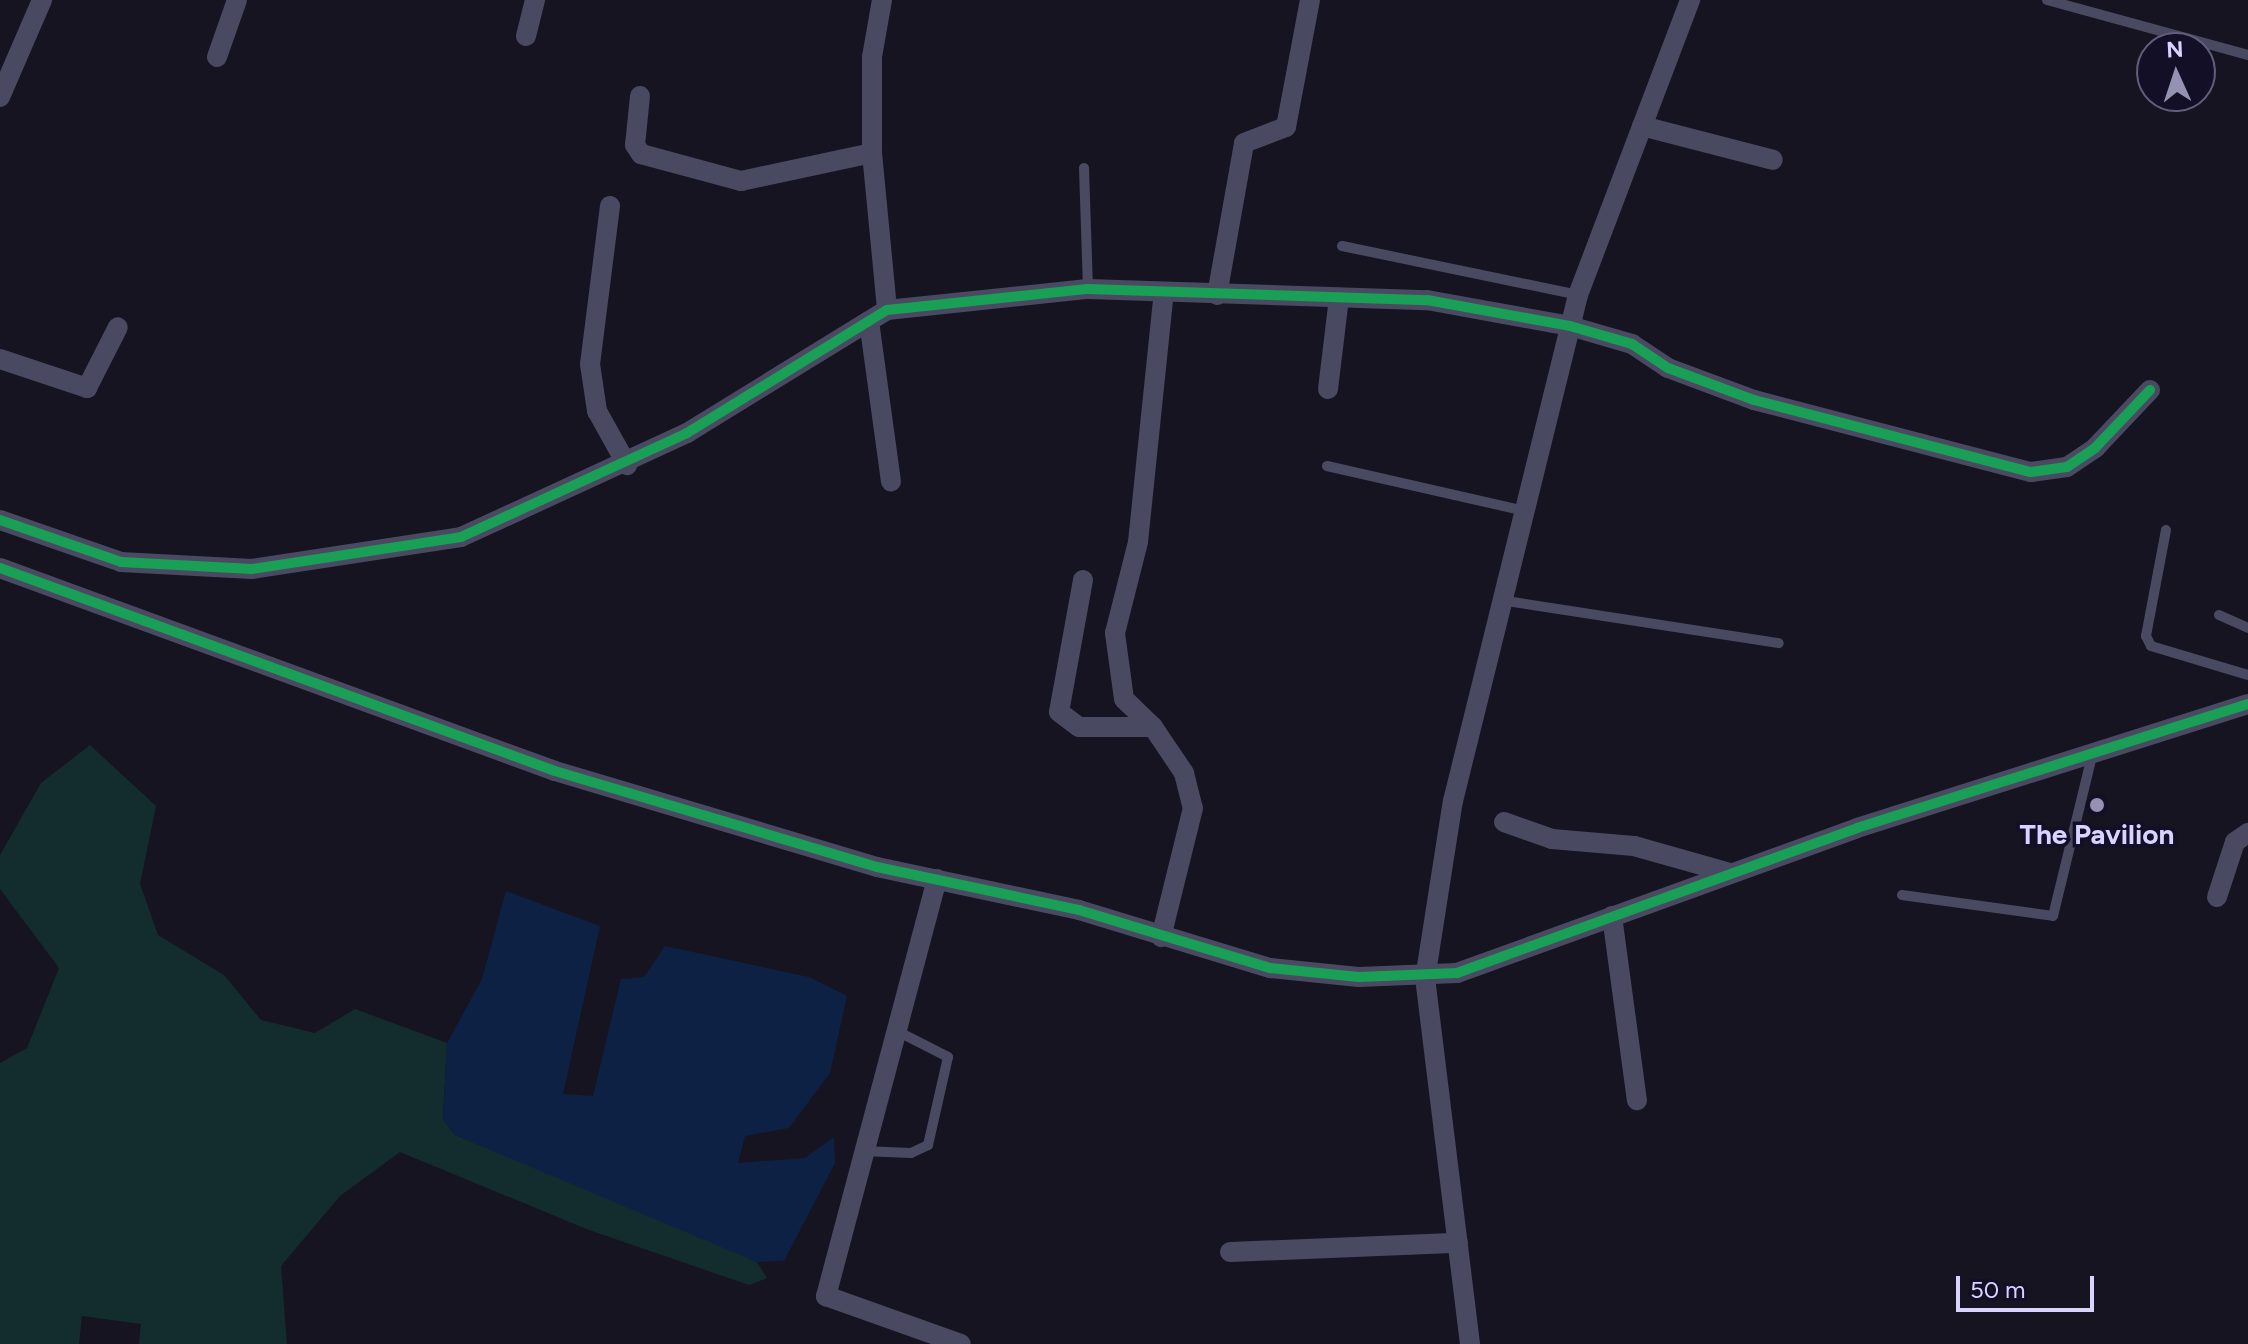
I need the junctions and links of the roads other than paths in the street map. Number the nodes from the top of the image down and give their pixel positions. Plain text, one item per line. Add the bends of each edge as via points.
1 (42, 0) edge
2 (237, 0) edge
3 (535, 0) edge
4 (882, 0) edge
5 (1310, 0) edge
6 (1690, 0) edge
7 (2047, 0) edge
8 (526, 36) dead end
9 (2248, 55) edge
10 (217, 57) dead end
11 (640, 96) dead end
12 (0, 97) edge
13 (1642, 126) junction
14 (872, 153) junction
15 (1773, 160) dead end
16 (1084, 168) dead end
17 (610, 206) dead end
18 (1342, 246) dead end
19 (1088, 289) junction
20 (1164, 292) junction
21 (1217, 295) junction
22 (1578, 295) junction
23 (1339, 298) junction
24 (878, 315) junction
25 (1570, 326) junction
26 (118, 327) dead end
27 (0, 359) edge
28 (1328, 389) dead end
29 (2150, 390) dead end
30 (627, 465) junction
31 (1327, 466) dead end
32 (891, 481) dead end
33 (1521, 510) junction
34 (0, 520) edge
35 (2166, 530) dead end
36 (0, 568) edge
37 (1083, 580) dead end
38 (1498, 600) junction
39 (2219, 615) dead end
40 (2248, 628) edge
41 (1779, 643) dead end
42 (2248, 675) edge
43 (2248, 704) edge
44 (1153, 727) junction
45 (2092, 756) junction
46 (1504, 822) dead end
47 (2248, 833) edge
48 (1730, 873) junction
49 (937, 879) junction
50 (1902, 895) dead end
51 (2217, 897) dead end
52 (1612, 916) junction
53 (1161, 937) junction
54 (1425, 979) junction
55 (895, 1030) junction
56 (1637, 1100) dead end
57 (862, 1151) junction
58 (1458, 1243) junction
59 (1230, 1252) dead end
60 (961, 1344) edge
61 (1470, 1344) edge

1 - 12 street
2 - 10 street
3 - 8 street
4 - 14 street via 872,57
5 - 21 street via 1286,127 1244,143
6 - 13 street
7 - 9 lane
11 - 14 street via 635,145 641,154 741,181
13 - 15 street
13 - 22 street
14 - 24 street
16 - 19 lane
17 - 30 street via 590,364 597,411
18 - 22 lane
19 - 20 street
19 - 24 street
20 - 21 street
20 - 44 street via 1138,542 1115,633 1124,699
21 - 23 street
22 - 25 street
23 - 25 street via 1427,300
23 - 28 street
24 - 30 street
24 - 32 street
25 - 29 street via 1632,344 1668,368 1754,400 2031,472 2067,467
25 - 33 street
26 - 27 street via 87,388
30 - 34 street via 461,537 252,569 121,562
31 - 33 lane
33 - 38 street
35 - 42 lane via 2151,646
36 - 49 street via 555,771
37 - 44 street via 1059,712 1079,727
38 - 41 lane
38 - 54 street via 1453,801
39 - 40 lane
43 - 45 street
44 - 53 street via 1184,773 1193,808
45 - 48 street
45 - 50 lane via 2053,916
46 - 48 street via 1552,839 1634,846
47 - 51 street via 2235,842
48 - 52 street
49 - 53 street via 1079,910
49 - 55 street
52 - 54 street
52 - 56 street
53 - 54 street via 1270,968
54 - 58 street
55 - 57 street
55 - 57 lane via 948,1057 928,1145 911,1153
57 - 60 street via 826,1296
58 - 59 street
58 - 61 street

